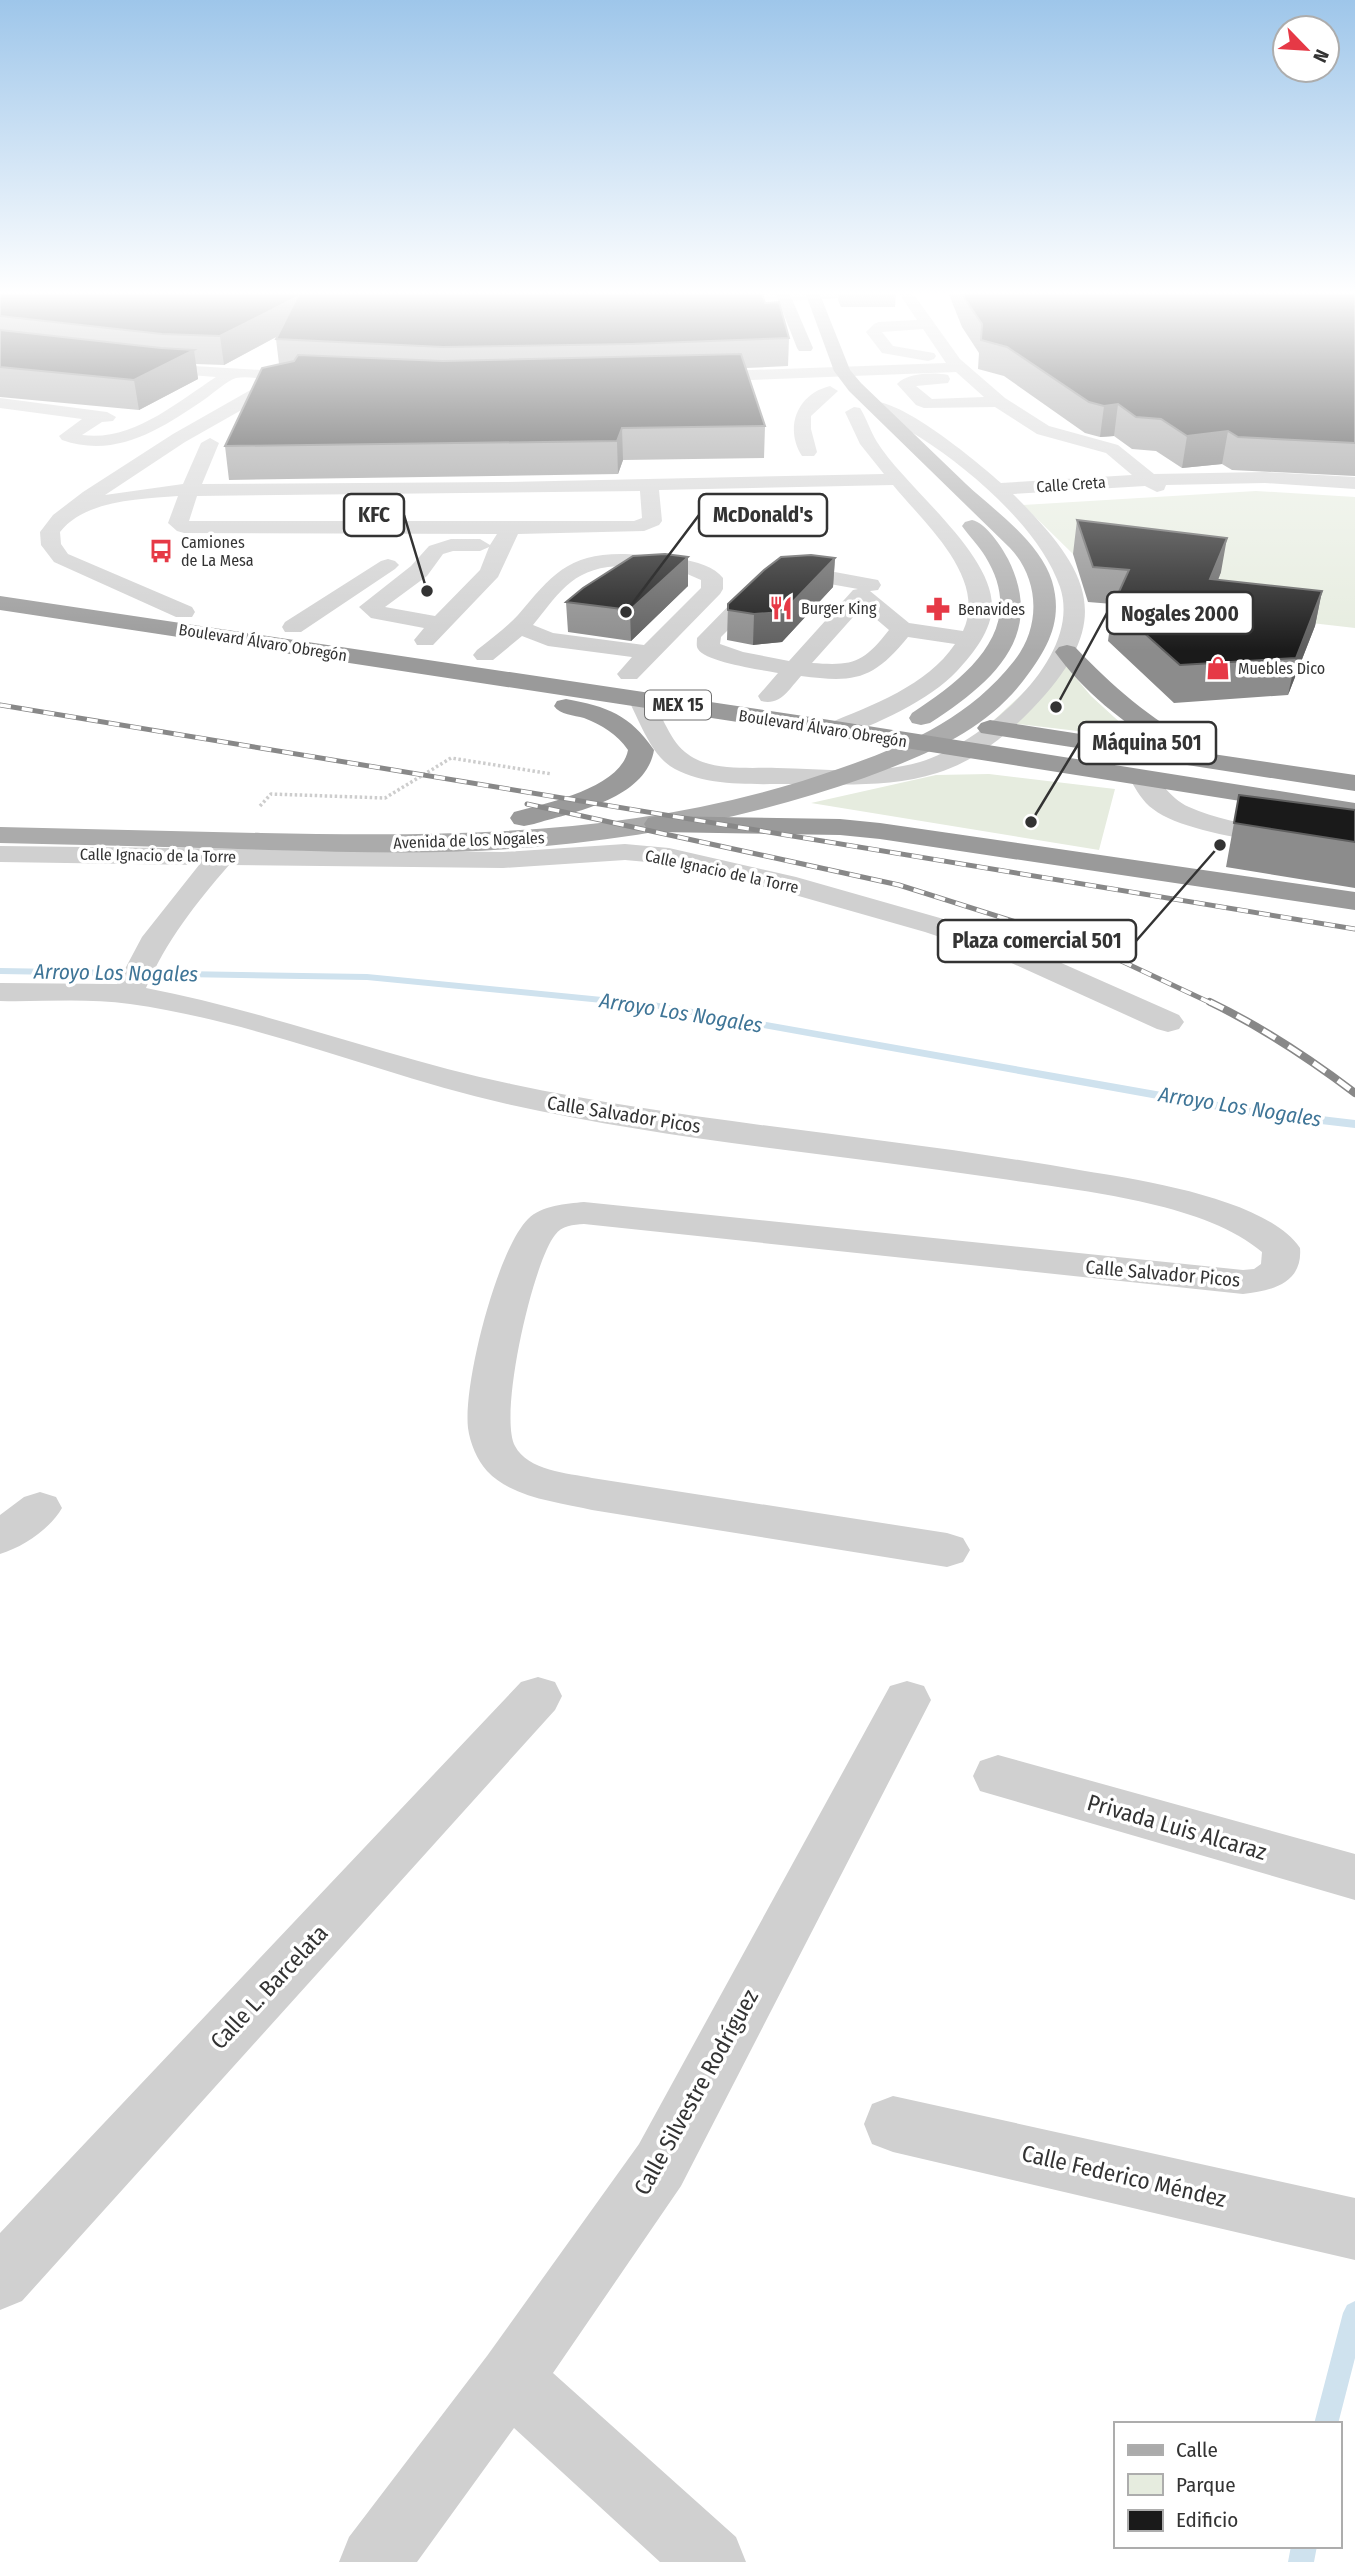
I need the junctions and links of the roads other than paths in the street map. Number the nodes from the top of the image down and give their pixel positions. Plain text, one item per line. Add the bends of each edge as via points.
1 (65, 412) edge
2 (170, 412) edge
3 (217, 412) edge
4 (804, 412) edge
5 (865, 412) edge
6 (867, 412) edge
7 (869, 412) edge
8 (871, 412) edge
9 (1014, 412) edge
10 (99, 416) junction
11 (155, 421) junction
12 (210, 443) dead end
13 (159, 451) junction
14 (807, 452) dead end
15 (897, 479) junction
16 (1153, 483) junction
17 (1355, 483) edge
18 (183, 490) junction
19 (1355, 491) edge
20 (1002, 493) junction
21 (655, 498) junction
22 (406, 508) junction
23 (72, 510) junction
24 (181, 511) junction
25 (506, 536) junction
26 (621, 579) edge
27 (0, 585) edge
28 (865, 590) junction
29 (0, 603) edge
30 (27, 607) junction
31 (692, 611) junction
32 (184, 612) junction
33 (561, 618) dead end
34 (442, 624) junction
35 (519, 627) junction
36 (293, 628) junction
37 (902, 629) junction
38 (970, 639) junction
39 (419, 646) junction
40 (1067, 652) junction
41 (650, 653) junction
42 (485, 655) junction
43 (794, 668) junction
44 (629, 674) junction
45 (770, 696) junction
46 (640, 699) junction
47 (832, 713) junction
48 (881, 724) junction
49 (996, 729) junction
50 (968, 751) junction
51 (1211, 761) junction
52 (1143, 779) junction
53 (1355, 783) edge
54 (271, 805) road end
55 (0, 811) edge
56 (1355, 811) edge
57 (337, 817) dead end
58 (524, 818) junction
59 (657, 824) junction
60 (0, 835) edge
61 (1355, 845) edge
62 (0, 854) edge
63 (222, 856) junction
64 (1355, 901) edge
65 (0, 992) edge
66 (128, 994) junction
67 (1168, 1022) dead end
68 (40, 1508) dead end
69 (0, 1538) edge
70 (947, 1550) dead end
71 (538, 1696) dead end
72 (908, 1700) dead end
73 (998, 1776) dead end
74 (1355, 1877) edge
75 (894, 2124) dead end
76 (1355, 2229) edge
77 (0, 2278) edge
78 (510, 2379) junction
79 (374, 2562) edge
80 (711, 2562) edge

1 - 10 street
2 - 11 street
3 - 13 street
4 - 14 street via 799,420
5 - 15 street via 869,444
6 - 48 main road, Avenida de los Nogales via 997,558 1009,582 1014,613 983,673 956,697
7 - 59 main road, Avenida de los Nogales via 929,455 1032,561 1046,613 1039,642 987,707 926,744 842,778
8 - 20 street via 934,438
9 - 16 street via 1042,430 1112,449
10 - 11 street
10 - 11 street via 68,436 113,441
12 - 18 street
13 - 18 street via 147,478 156,485
13 - 23 street
15 - 21 street
15 - 38 street via 969,565 981,608
16 - 17 street, Calle Creta via 1260,476
16 - 19 street, Calle Creta
16 - 20 street, Calle Creta
18 - 22 street
18 - 23 street via 132,494
18 - 24 street
20 - 40 street via 1048,545 1070,584 1075,611
21 - 22 street
21 - 25 street via 652,521 642,526
22 - 24 street
22 - 24 street via 203,529 180,525
22 - 25 street
22 - 36 street via 388,565
23 - 32 street via 50,532 51,545 61,558
25 - 34 street via 490,572
25 - 34 street via 436,550 419,571 370,607 379,613
26 - 31 street via 646,574 687,581 693,588 681,604
27 - 32 highway, Boulevard Álvaro Obregón / MEX 15
28 - 37 street
28 - 43 street
28 - 43 street via 806,576 778,576 708,638 712,650
29 - 30 highway, Boulevard Álvaro Obregón / MEX 15
30 - 46 highway, Boulevard Álvaro Obregón / MEX 15
30 - 58 highway via 90,628 577,708 621,726 635,739 641,761 619,783
31 - 35 street via 712,589 712,578 705,572 637,561 593,562 557,581
31 - 41 street
32 - 36 highway, Boulevard Álvaro Obregón / MEX 15
33 - 35 street
34 - 39 street
35 - 41 street via 548,639
35 - 42 street
36 - 39 highway, Boulevard Álvaro Obregón / MEX 15
37 - 38 street
37 - 43 street via 872,663 859,670 833,673
38 - 48 street via 962,654
39 - 42 highway, Boulevard Álvaro Obregón / MEX 15
40 - 49 street
40 - 51 highway via 1124,710
41 - 44 street
42 - 44 highway, Boulevard Álvaro Obregón / MEX 15
43 - 45 street
44 - 45 highway, Boulevard Álvaro Obregón / MEX 15
45 - 47 highway, Boulevard Álvaro Obregón / MEX 15
46 - 47 highway, Boulevard Álvaro Obregón / MEX 15
46 - 50 street via 674,756 699,768 726,773 830,776 907,772
47 - 48 street
47 - 50 highway, Boulevard Álvaro Obregón / MEX 15
48 - 49 highway, Boulevard Álvaro Obregón
48 - 58 main road, Avenida de los Nogales via 828,759 742,786 658,804
49 - 50 street
49 - 51 highway, Boulevard Álvaro Obregón
50 - 52 highway, Boulevard Álvaro Obregón / MEX 15
51 - 53 highway, Boulevard Álvaro Obregón
52 - 56 highway, Boulevard Álvaro Obregón / MEX 15
52 - 61 street via 1165,805 1192,817
54 - 55 main road
57 - 58 main road, Avenida de los Nogales
59 - 60 main road, Avenida de los Nogales via 439,843
59 - 64 highway via 880,831
62 - 63 street, Calle Ignacio de la Torre
63 - 66 street via 156,935
63 - 67 street, Calle Ignacio de la Torre via 503,860 625,852 669,856 936,926 1005,949
65 - 66 street
66 - 70 street, Calle Salvador Picos via 211,1010 455,1082 589,1111 1080,1180 1186,1204 1244,1222 1275,1240 1281,1248 1280,1268 1263,1280 1243,1282 611,1215 560,1216 540,1228 532,1239 492,1373 492,1437 498,1456 511,1468 592,1494
68 - 69 street
71 - 77 street, Calle L. Barcelata
72 - 78 street, Calle Silvestre Rodríguez via 660,2165
73 - 74 street, Privada Luis Alcaraz
75 - 76 street, Calle Federico Méndez
78 - 79 street, Calle Silvestre Rodríguez
78 - 80 street

